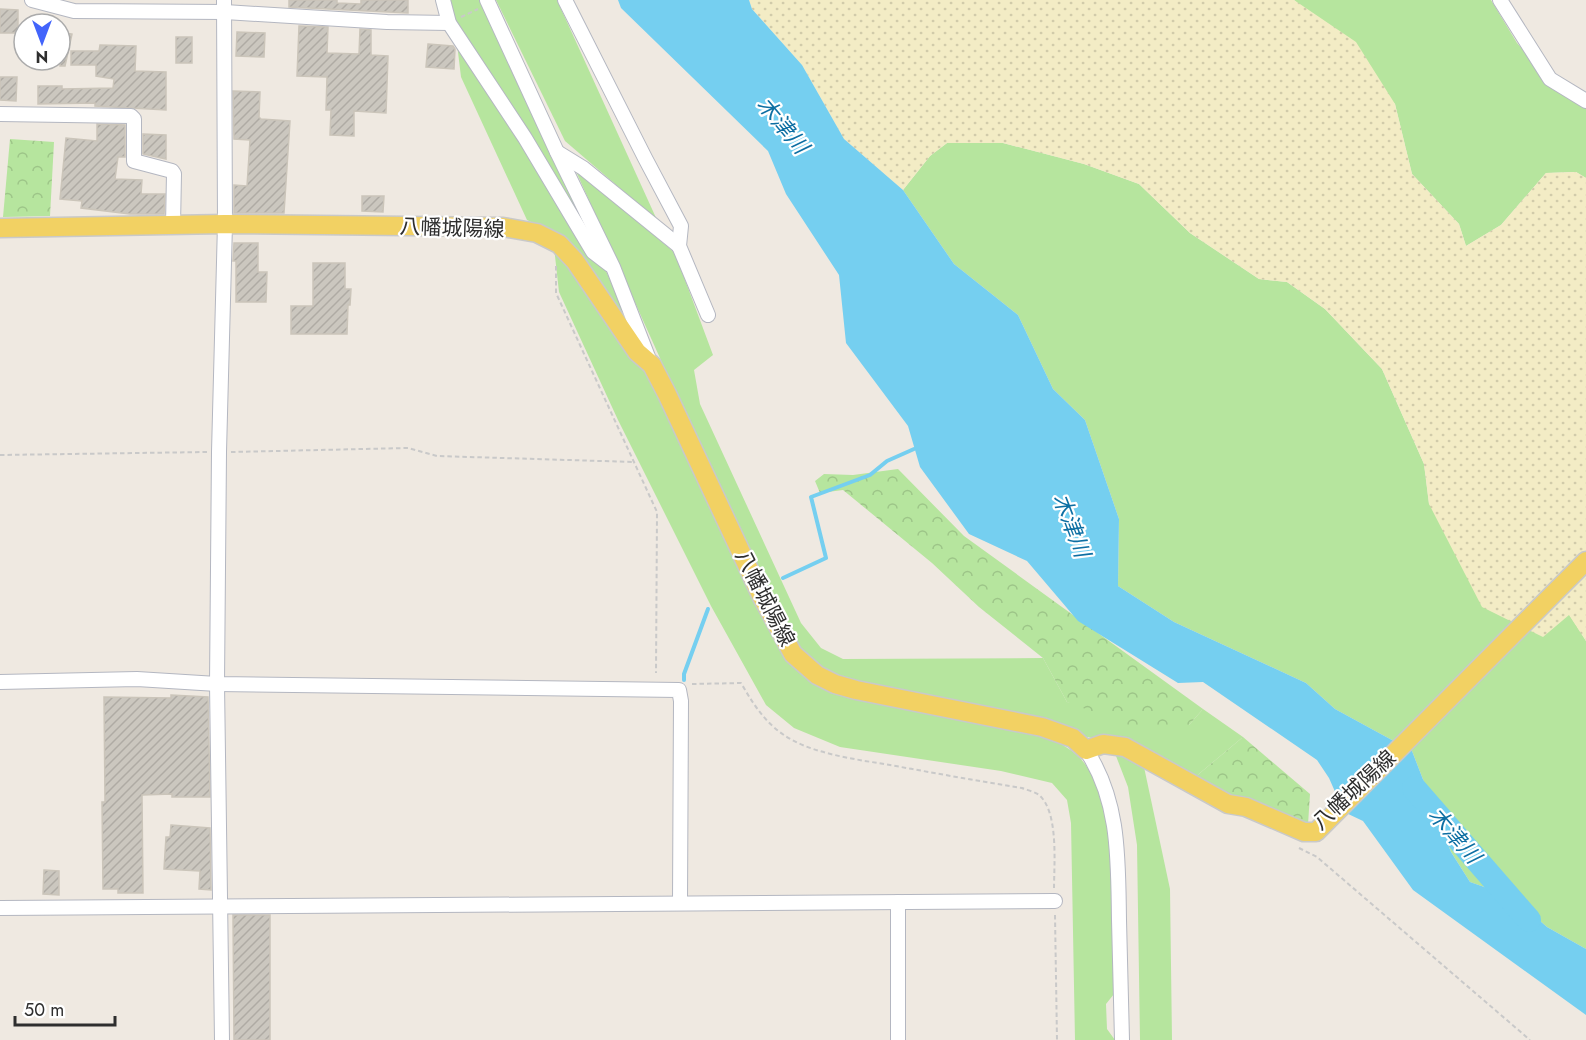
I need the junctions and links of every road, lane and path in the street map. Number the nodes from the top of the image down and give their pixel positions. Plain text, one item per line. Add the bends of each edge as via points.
1 (32, 0) edge
2 (443, 0) edge
3 (565, 0) edge
4 (1500, 0) edge
5 (488, 2) edge
6 (224, 6) edge
7 (449, 23) junction
8 (1586, 101) edge
9 (0, 114) edge
10 (557, 152) junction
11 (173, 225) junction
12 (225, 225) junction
13 (0, 228) edge
14 (679, 246) junction
15 (556, 266) dead end
16 (613, 267) junction
17 (708, 315) dead end
18 (652, 365) junction
19 (219, 452) junction
20 (0, 455) edge
21 (634, 462) junction
22 (1586, 561) edge
23 (656, 673) dead end
24 (0, 682) edge
25 (217, 684) junction
26 (679, 690) junction
27 (1086, 750) junction
28 (1298, 847) dead end
29 (1055, 901) junction
30 (898, 902) junction
31 (680, 903) junction
32 (221, 907) junction
33 (0, 908) edge
34 (222, 1040) edge
35 (898, 1040) edge
36 (1058, 1040) edge
37 (1122, 1040) edge
38 (1530, 1040) edge

1 - 6 street via 74,10
2 - 7 street
3 - 14 street via 681,226
4 - 8 street via 1550,79
5 - 7 path
5 - 10 street
6 - 7 street via 387,22
6 - 12 street
7 - 16 street via 525,138 593,252
9 - 11 street via 131,116 134,160 174,174
10 - 14 street via 583,168
10 - 16 street
11 - 12 main road, 八幡城陽線
11 - 13 main road, 八幡城陽線
12 - 18 main road, 八幡城陽線 via 503,227 537,233 559,244 575,261 637,352
12 - 19 street
14 - 17 street
15 - 21 path via 556,293
16 - 18 street
18 - 27 main road, 八幡城陽線 via 793,654 817,675 835,684 1042,727 1073,738
19 - 20 path
19 - 21 path via 408,448 437,456
19 - 25 street
21 - 23 path via 657,512
22 - 27 main road, 八幡城陽線 via 1316,832 1304,832 1246,807 1228,804 1125,747 1103,744
24 - 25 street via 137,679
25 - 26 street
25 - 32 street
26 - 29 path via 687,684 741,683 758,712 794,741 853,759 1022,788 1039,795 1048,807 1053,831
26 - 31 street
27 - 37 street via 1106,787 1113,815 1118,857
28 - 38 path via 1317,857
29 - 30 street
29 - 36 path
30 - 31 street
30 - 35 street
31 - 32 street
32 - 33 street
32 - 34 street

